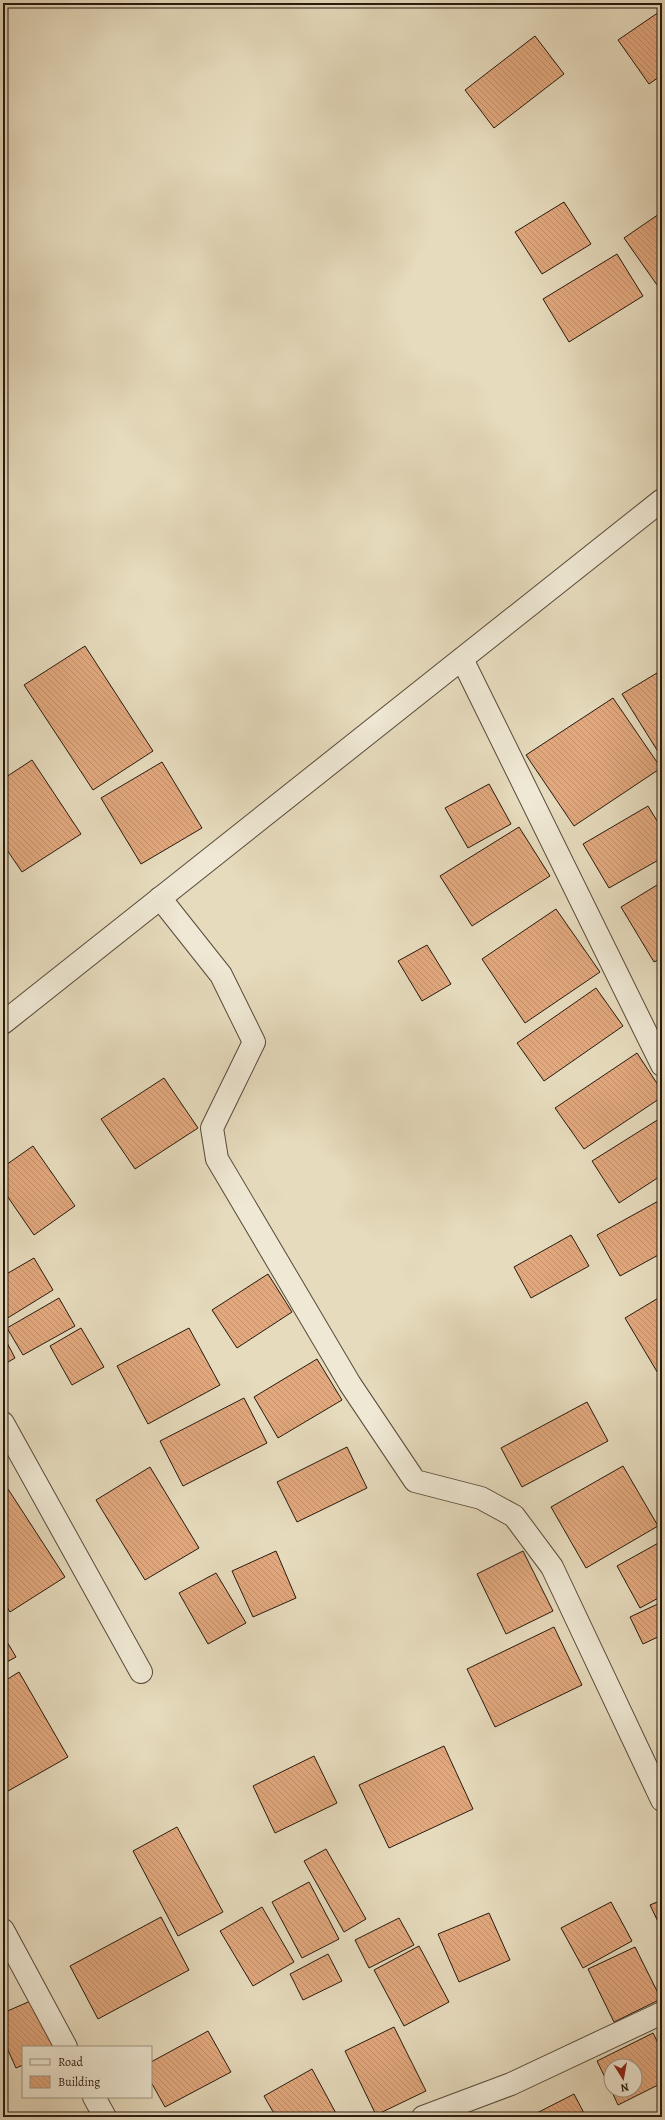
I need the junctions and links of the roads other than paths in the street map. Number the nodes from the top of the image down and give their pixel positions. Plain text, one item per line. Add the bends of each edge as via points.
1 (662, 500) edge
2 (462, 659) junction
3 (160, 898) junction
4 (3, 1023) edge
5 (662, 1065) edge
6 (3, 1423) edge
7 (141, 1672) dead end
8 (662, 1800) edge
9 (3, 1930) edge
10 (662, 2013) edge
11 (65, 2046) edge
12 (95, 2098) edge
13 (105, 2117) edge
14 (423, 2117) edge

1 - 2 street
2 - 3 street
2 - 5 street
3 - 4 street
3 - 8 street via 220,975 254,1042 212,1128 217,1159 350,1384 415,1481 481,1498 514,1516 552,1567
6 - 7 street
9 - 11 street
10 - 14 street via 511,2084
12 - 13 street

